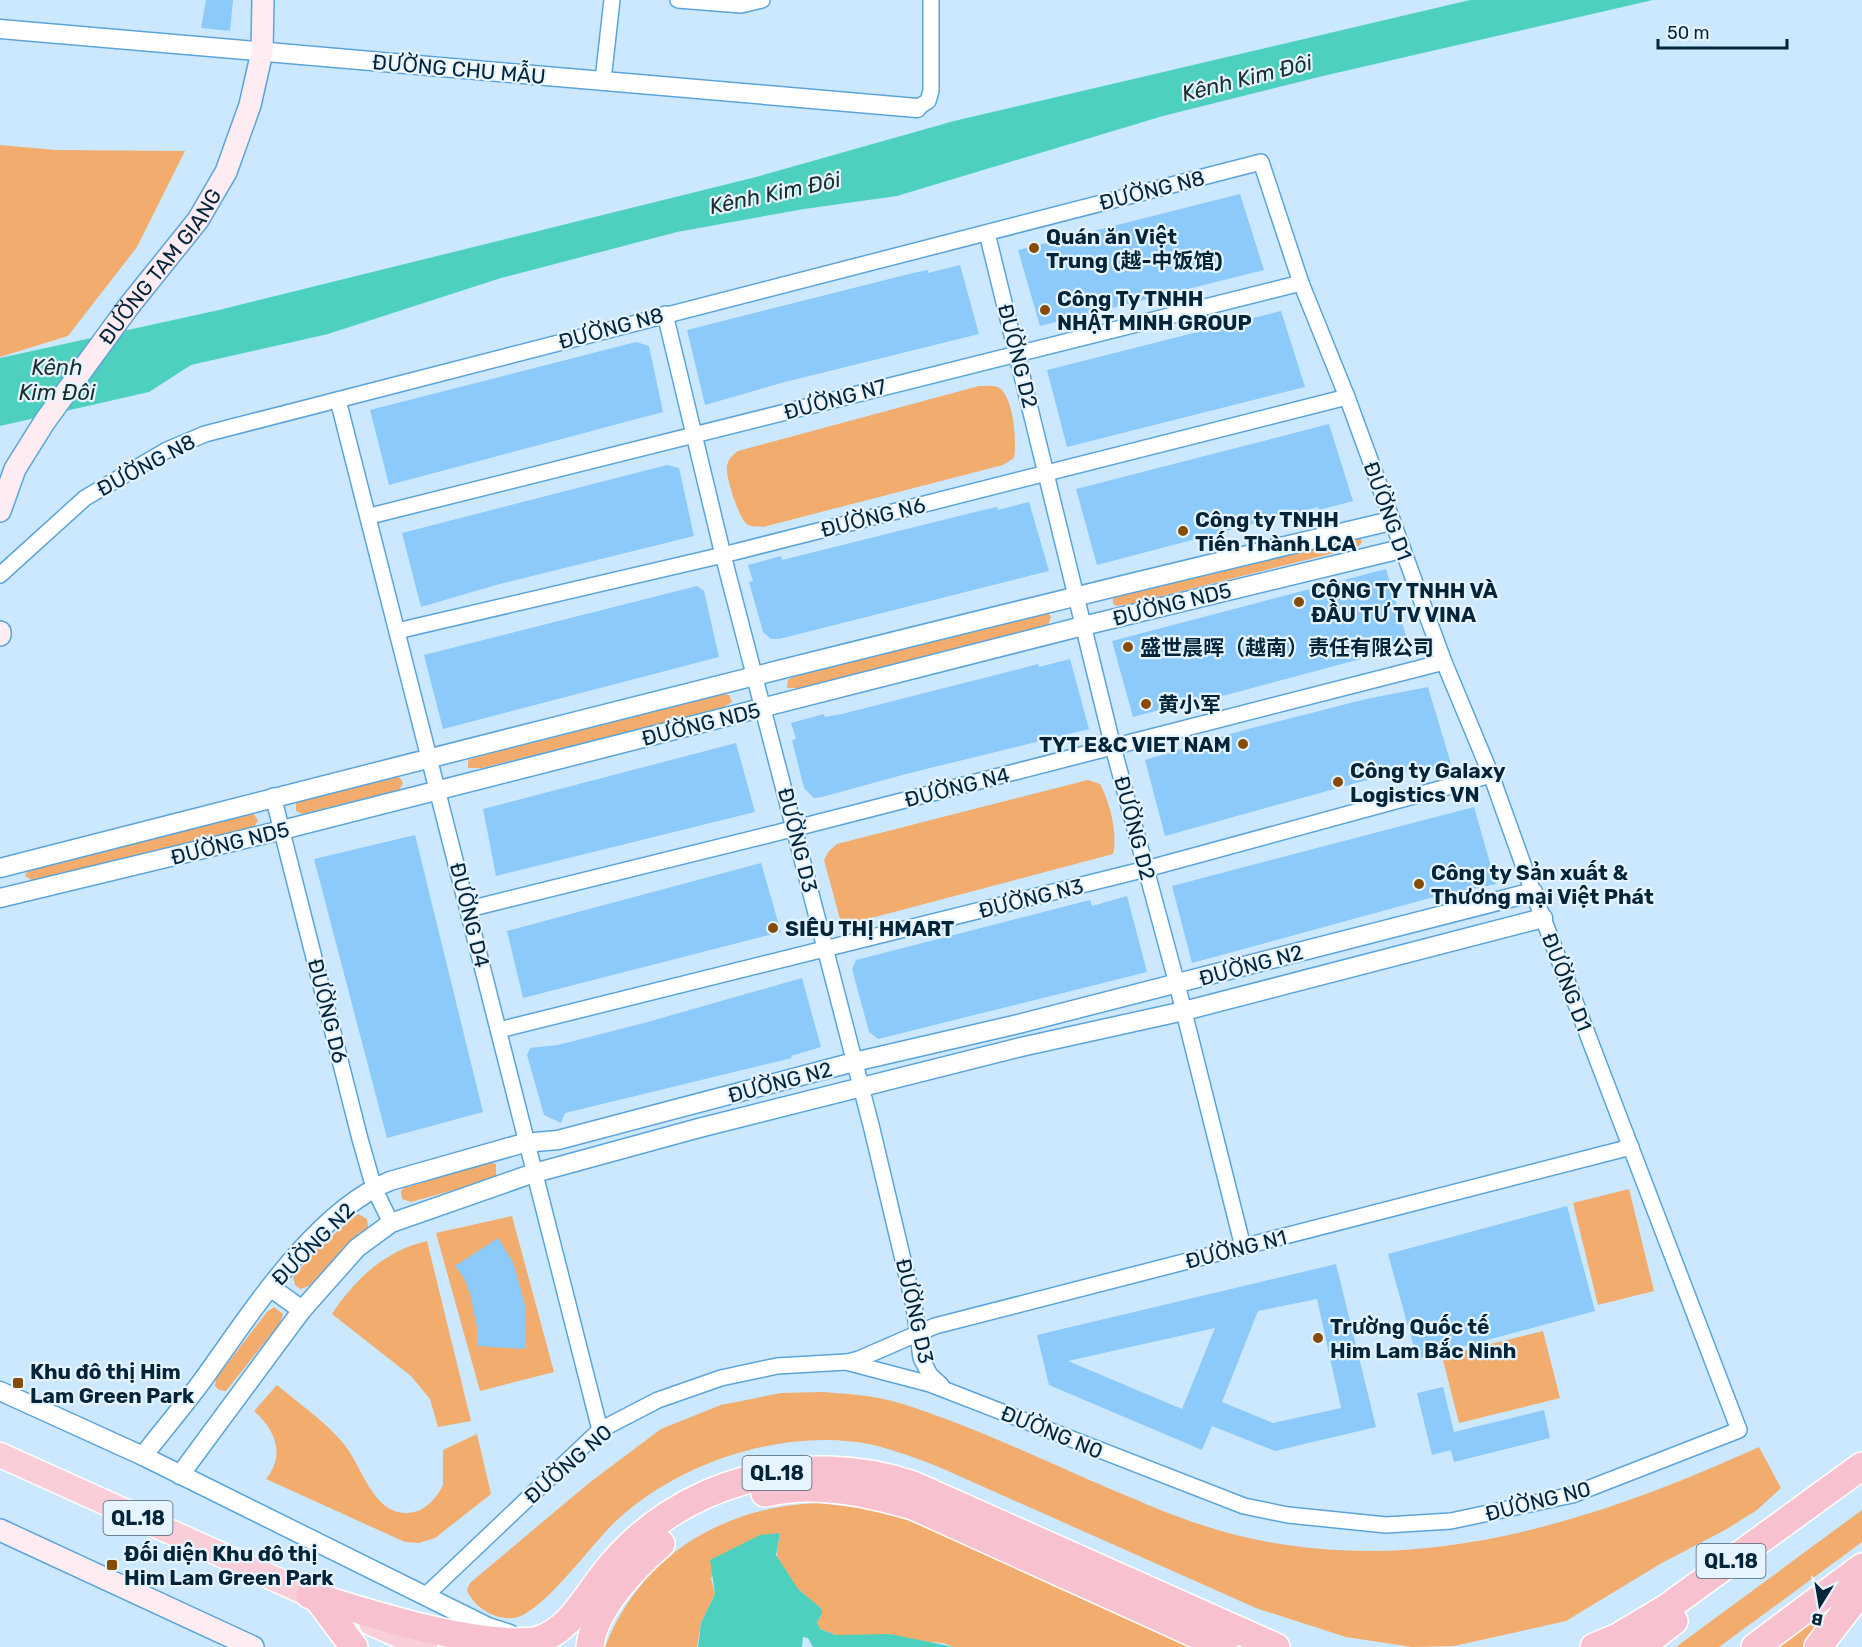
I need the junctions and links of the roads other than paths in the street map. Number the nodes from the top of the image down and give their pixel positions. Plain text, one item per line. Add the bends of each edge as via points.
1 (263, 0) edge
2 (612, 0) edge
3 (678, 0) edge
4 (762, 0) edge
5 (931, 0) edge
6 (0, 29) edge
7 (262, 52) junction
8 (603, 80) junction
9 (917, 108) joint
10 (1261, 162) joint
11 (987, 233) junction
12 (1301, 283) junction
13 (665, 314) junction
14 (1017, 352) junction
15 (1347, 397) junction
16 (338, 400) junction
17 (695, 435) junction
18 (1047, 473) junction
19 (0, 511) edge
20 (370, 516) junction
21 (1392, 521) junction
22 (1401, 549) junction
23 (723, 555) junction
24 (0, 575) edge
25 (1075, 595) junction
26 (1083, 626) junction
27 (397, 631) junction
28 (1443, 662) junction
29 (756, 676) junction
30 (764, 708) junction
31 (1113, 747) junction
32 (429, 757) junction
33 (1491, 775) junction
34 (438, 790) junction
35 (273, 796) junction
36 (796, 828) junction
37 (282, 830) junction
38 (0, 868) edge
39 (1146, 869) junction
40 (1533, 892) junction
41 (0, 898) edge
42 (469, 909) junction
43 (1543, 918) junction
44 (1356, 938) junction
45 (825, 948) junction
46 (1364, 964) junction
47 (1177, 984) junction
48 (1184, 1011) junction
49 (1014, 1025) junction
50 (499, 1030) junction
51 (1021, 1047) junction
52 (855, 1062) junction
53 (861, 1089) junction
54 (694, 1105) junction
55 (699, 1128) junction
56 (528, 1143) junction
57 (1631, 1147) junction
58 (536, 1173) junction
59 (374, 1188) junction
60 (391, 1223) junction
61 (1243, 1247) junction
62 (270, 1287) junction
63 (302, 1310) junction
64 (918, 1332) junction
65 (846, 1362) junction
66 (0, 1391) edge
67 (951, 1391) junction
68 (600, 1430) junction
69 (1739, 1430) joint
70 (0, 1455) edge
71 (143, 1456) junction
72 (1862, 1466) edge
73 (180, 1475) junction
74 (1862, 1480) edge
75 (0, 1530) edge
76 (1862, 1567) edge
77 (1862, 1590) edge
78 (425, 1596) junction
79 (314, 1597) junction
80 (556, 1630) junction
81 (253, 1647) edge
82 (354, 1647) edge
83 (425, 1647) edge
84 (591, 1647) edge
85 (1224, 1647) edge
86 (1276, 1647) edge
87 (1594, 1647) edge
88 (1640, 1647) edge
89 (1755, 1647) edge
90 (1818, 1647) edge

1 - 7 main road, ĐƯỜNG TAM GIANG
2 - 8 street
3 - 4 street via 741,5
5 - 9 street via 931,91 928,101
6 - 7 street, ĐƯỜNG CHU MẪU
7 - 8 street, ĐƯỜNG CHU MẪU
7 - 19 main road, ĐƯỜNG TAM GIANG via 250,105 226,172 198,220 45,421 15,469
8 - 9 street, ĐƯỜNG CHU MẪU
10 - 11 street, ĐƯỜNG N8
10 - 12 street, ĐƯỜNG D1
11 - 13 street, ĐƯỜNG N8
11 - 14 street, ĐƯỜNG D2
12 - 14 street, ĐƯỜNG N7
12 - 15 street, ĐƯỜNG D1
13 - 16 street, ĐƯỜNG N8
13 - 17 street, ĐƯỜNG D3
14 - 17 street, ĐƯỜNG N7
14 - 18 street, ĐƯỜNG D2
15 - 18 street, ĐƯỜNG N6
15 - 21 street, ĐƯỜNG D1
16 - 20 street, ĐƯỜNG D4
16 - 24 street, ĐƯỜNG N8 via 205,434 167,450 85,498
17 - 20 street, ĐƯỜNG N7
17 - 23 street, ĐƯỜNG D3
18 - 23 street, ĐƯỜNG N6
18 - 25 street, ĐƯỜNG D2
20 - 27 street, ĐƯỜNG D4
21 - 22 street, ĐƯỜNG D1
21 - 25 street, ĐƯỜNG ND5
22 - 26 street, ĐƯỜNG ND5
22 - 28 street, ĐƯỜNG D1
23 - 27 street, ĐƯỜNG N6
23 - 29 street, ĐƯỜNG D3
25 - 26 street, ĐƯỜNG D2
25 - 29 street, ĐƯỜNG ND5
26 - 30 street, ĐƯỜNG ND5
26 - 31 street, ĐƯỜNG D2
27 - 32 street, ĐƯỜNG D4
28 - 31 street, ĐƯỜNG N4
28 - 33 street, ĐƯỜNG D1
29 - 30 street, ĐƯỜNG D3
29 - 32 street, ĐƯỜNG ND5
30 - 34 street, ĐƯỜNG ND5
30 - 36 street, ĐƯỜNG D3
31 - 36 street, ĐƯỜNG N4
31 - 39 street, ĐƯỜNG D2
32 - 34 street, ĐƯỜNG D4
32 - 35 street, ĐƯỜNG ND5
33 - 39 street, ĐƯỜNG N3
33 - 40 street, ĐƯỜNG D1
34 - 37 street, ĐƯỜNG ND5
34 - 42 street, ĐƯỜNG D4
35 - 37 street, ĐƯỜNG D6
35 - 38 street, ĐƯỜNG ND5
36 - 42 street, ĐƯỜNG N4
36 - 45 street, ĐƯỜNG D3
37 - 41 street, ĐƯỜNG ND5
37 - 59 street, ĐƯỜNG D6
39 - 45 street, ĐƯỜNG N3
39 - 47 street, ĐƯỜNG D2
40 - 43 street, ĐƯỜNG D1
40 - 44 street, ĐƯỜNG N2
42 - 50 street, ĐƯỜNG D4
43 - 46 street, ĐƯỜNG N2
43 - 57 street, ĐƯỜNG D1
44 - 46 street
44 - 47 street, ĐƯỜNG N2
45 - 50 street, ĐƯỜNG N3
45 - 52 street, ĐƯỜNG D3
46 - 48 street, ĐƯỜNG N2
47 - 48 street, ĐƯỜNG D2
47 - 49 street, ĐƯỜNG N2
48 - 51 street, ĐƯỜNG N2
48 - 61 street, ĐƯỜNG D2
49 - 51 street
49 - 52 street, ĐƯỜNG N2
50 - 56 street, ĐƯỜNG D4
51 - 53 street, ĐƯỜNG N2
52 - 53 street, ĐƯỜNG D3
52 - 54 street, ĐƯỜNG N2
53 - 55 street, ĐƯỜNG N2
53 - 64 street, ĐƯỜNG D3
54 - 55 street
54 - 56 street, ĐƯỜNG N2 via 558,1140
55 - 58 street, ĐƯỜNG N2
56 - 58 street, ĐƯỜNG D4
56 - 59 street, ĐƯỜNG N2
57 - 61 street, ĐƯỜNG N1
57 - 69 street, ĐƯỜNG D1
58 - 60 street, ĐƯỜNG N2
58 - 68 street, ĐƯỜNG D4
59 - 60 street, ĐƯỜNG D6
59 - 62 street, ĐƯỜNG N2 via 331,1221
60 - 63 street, ĐƯỜNG N2 via 357,1248
61 - 64 street, ĐƯỜNG N1
62 - 63 street
62 - 71 street, ĐƯỜNG N2
63 - 73 street, ĐƯỜNG N2
64 - 65 street, ĐƯỜNG N1
64 - 67 street, ĐƯỜNG D3 via 926,1369
65 - 67 street, ĐƯỜNG N0
65 - 68 street, ĐƯỜNG N0 via 777,1366 721,1378 658,1400
66 - 71 street
67 - 69 street, ĐƯỜNG N0 via 1244,1506 1288,1515 1386,1525 1461,1520 1572,1495
68 - 78 street, ĐƯỜNG N0
70 - 79 highway, QL.18
71 - 73 street
72 - 87 highway, QL.18 via 1668,1607
73 - 78 street
74 - 88 highway
75 - 81 main road
76 - 89 highway
77 - 90 highway
78 - 80 street via 498,1631 527,1634
79 - 80 highway, QL.18 via 468,1642 526,1643
79 - 82 highway
79 - 83 highway, QL.18
80 - 86 highway, QL.18 via 576,1613 618,1558 673,1512 738,1482 812,1468 870,1473 914,1485
84 - 85 highway via 600,1618 617,1590 668,1538 704,1515 756,1496 786,1489 825,1487 913,1506

